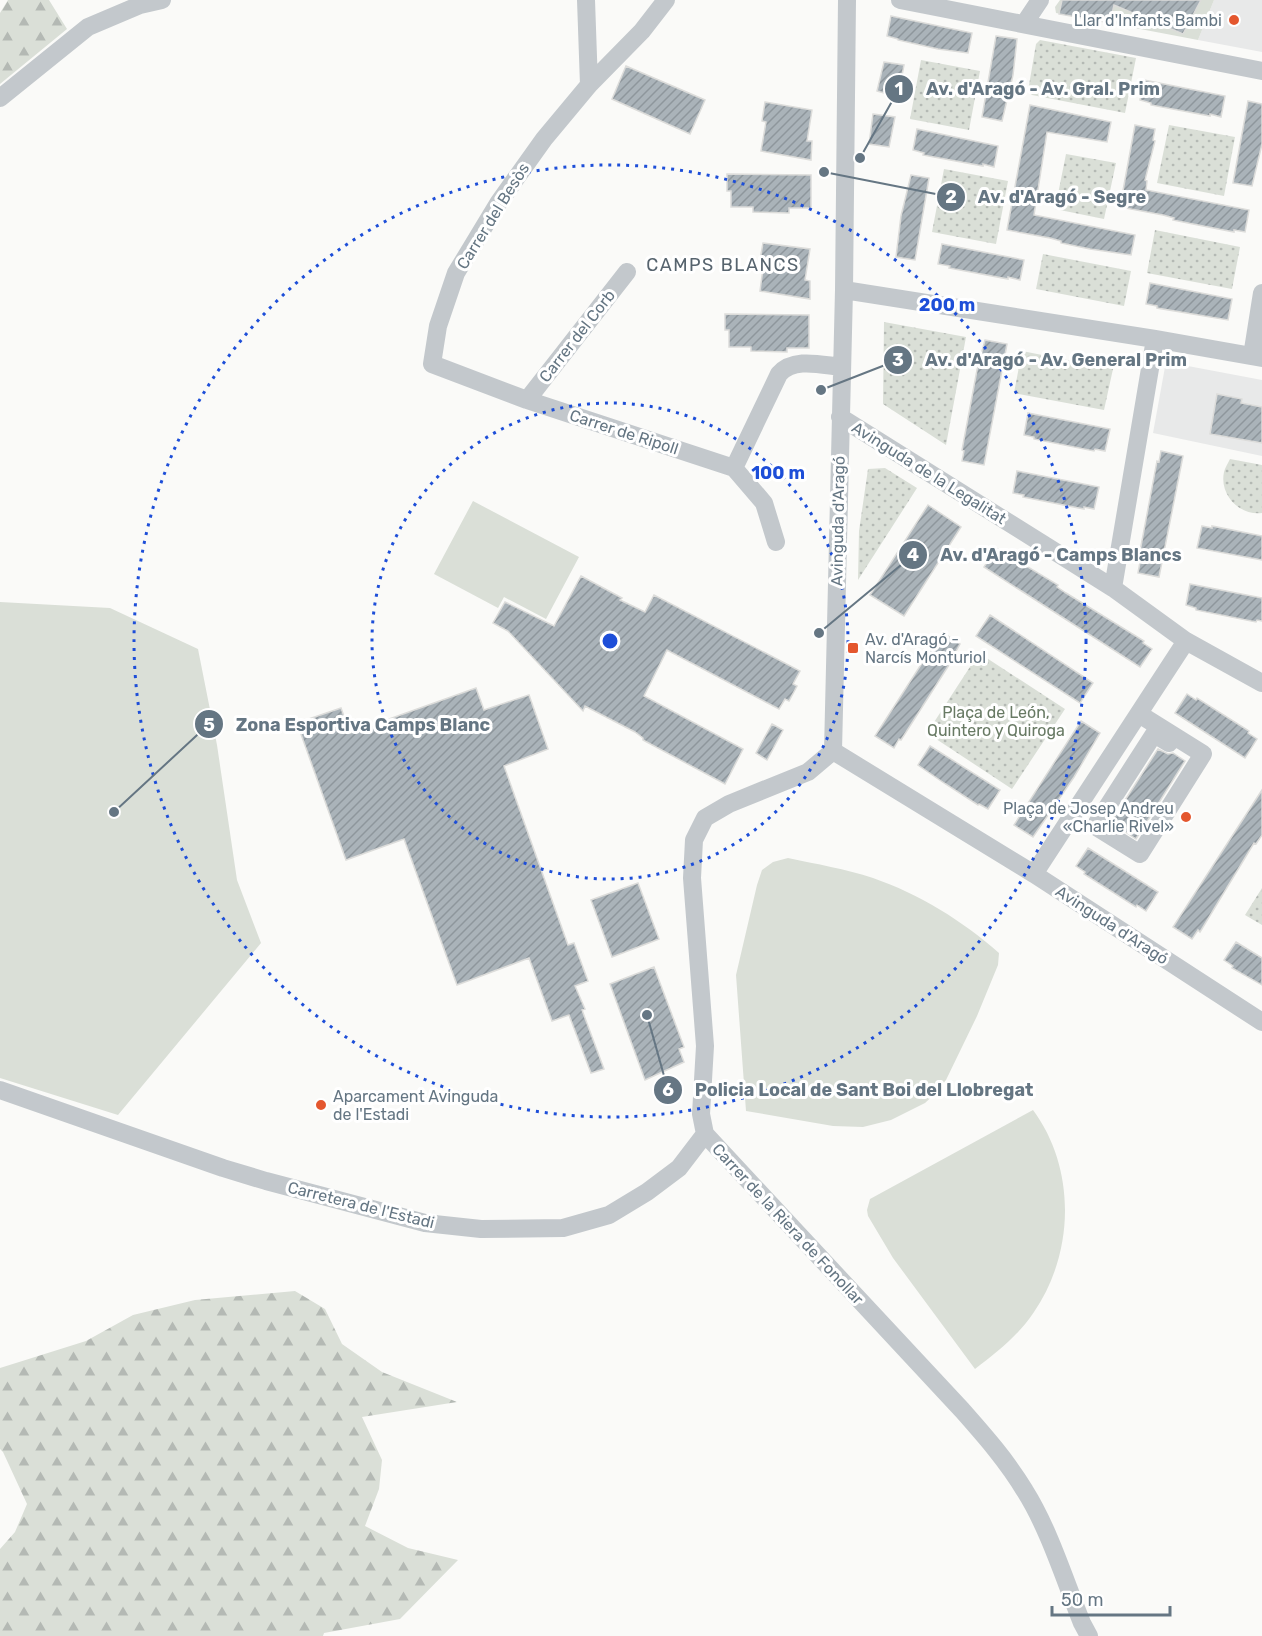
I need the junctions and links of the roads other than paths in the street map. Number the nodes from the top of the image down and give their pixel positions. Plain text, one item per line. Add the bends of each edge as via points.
1 (162, 0) edge
2 (586, 0) edge
3 (666, 0) edge
4 (847, 0) edge
5 (900, 0) edge
6 (1040, 0) edge
7 (1024, 24) junction
8 (1262, 71) edge
9 (589, 85) junction
10 (0, 98) edge
11 (627, 272) dead end
12 (844, 290) junction
13 (1262, 293) edge
14 (1155, 339) junction
15 (1257, 357) edge
16 (432, 364) joint
17 (842, 367) junction
18 (527, 400) junction
19 (840, 417) junction
20 (734, 468) junction
21 (776, 542) dead end
22 (1113, 588) junction
23 (1186, 641) junction
24 (1262, 683) edge
25 (1139, 714) junction
26 (1174, 736) junction
27 (833, 750) junction
28 (1034, 874) junction
29 (1262, 1022) edge
30 (0, 1090) edge
31 (705, 1134) junction
32 (1089, 1636) edge

1 - 10 street via 88,27
2 - 9 street
3 - 9 street, Carrer del Besòs via 642,31
4 - 12 street, Avinguda d'Aragó
5 - 7 street
6 - 7 street
7 - 8 street
9 - 16 street, Carrer del Besòs via 530,157 456,273 438,326
11 - 18 street, Carrer del Corb
12 - 14 street
12 - 17 street, Avinguda d'Aragó
13 - 15 street
14 - 15 street
14 - 22 street
16 - 18 street, Carrer de Ripoll
17 - 19 street, Avinguda d'Aragó
17 - 20 street via 806,364 783,370
18 - 20 street, Carrer de Ripoll
19 - 22 street, Avinguda de la Legalitat
19 - 27 street, Avinguda d'Aragó
20 - 21 street via 764,503
22 - 23 street, Avinguda de la Legalitat
23 - 24 street, Avinguda de la Legalitat
23 - 25 street
25 - 26 street
25 - 28 street
26 - 26 street via 1203,754 1140,854 1095,826 1154,734 1169,743
27 - 28 street, Avinguda d'Aragó
27 - 31 street, Carrer de la Riera de Fonollar via 808,772 705,818 694,840 692,878 705,1046 701,1114
28 - 29 street, Avinguda d'Aragó
30 - 31 street, Carretera de l'Estadi via 266,1181 425,1223 481,1229 563,1228 609,1215 679,1168
31 - 32 street, Carrer de la Riera de Fonollar via 1000,1454 1040,1518

